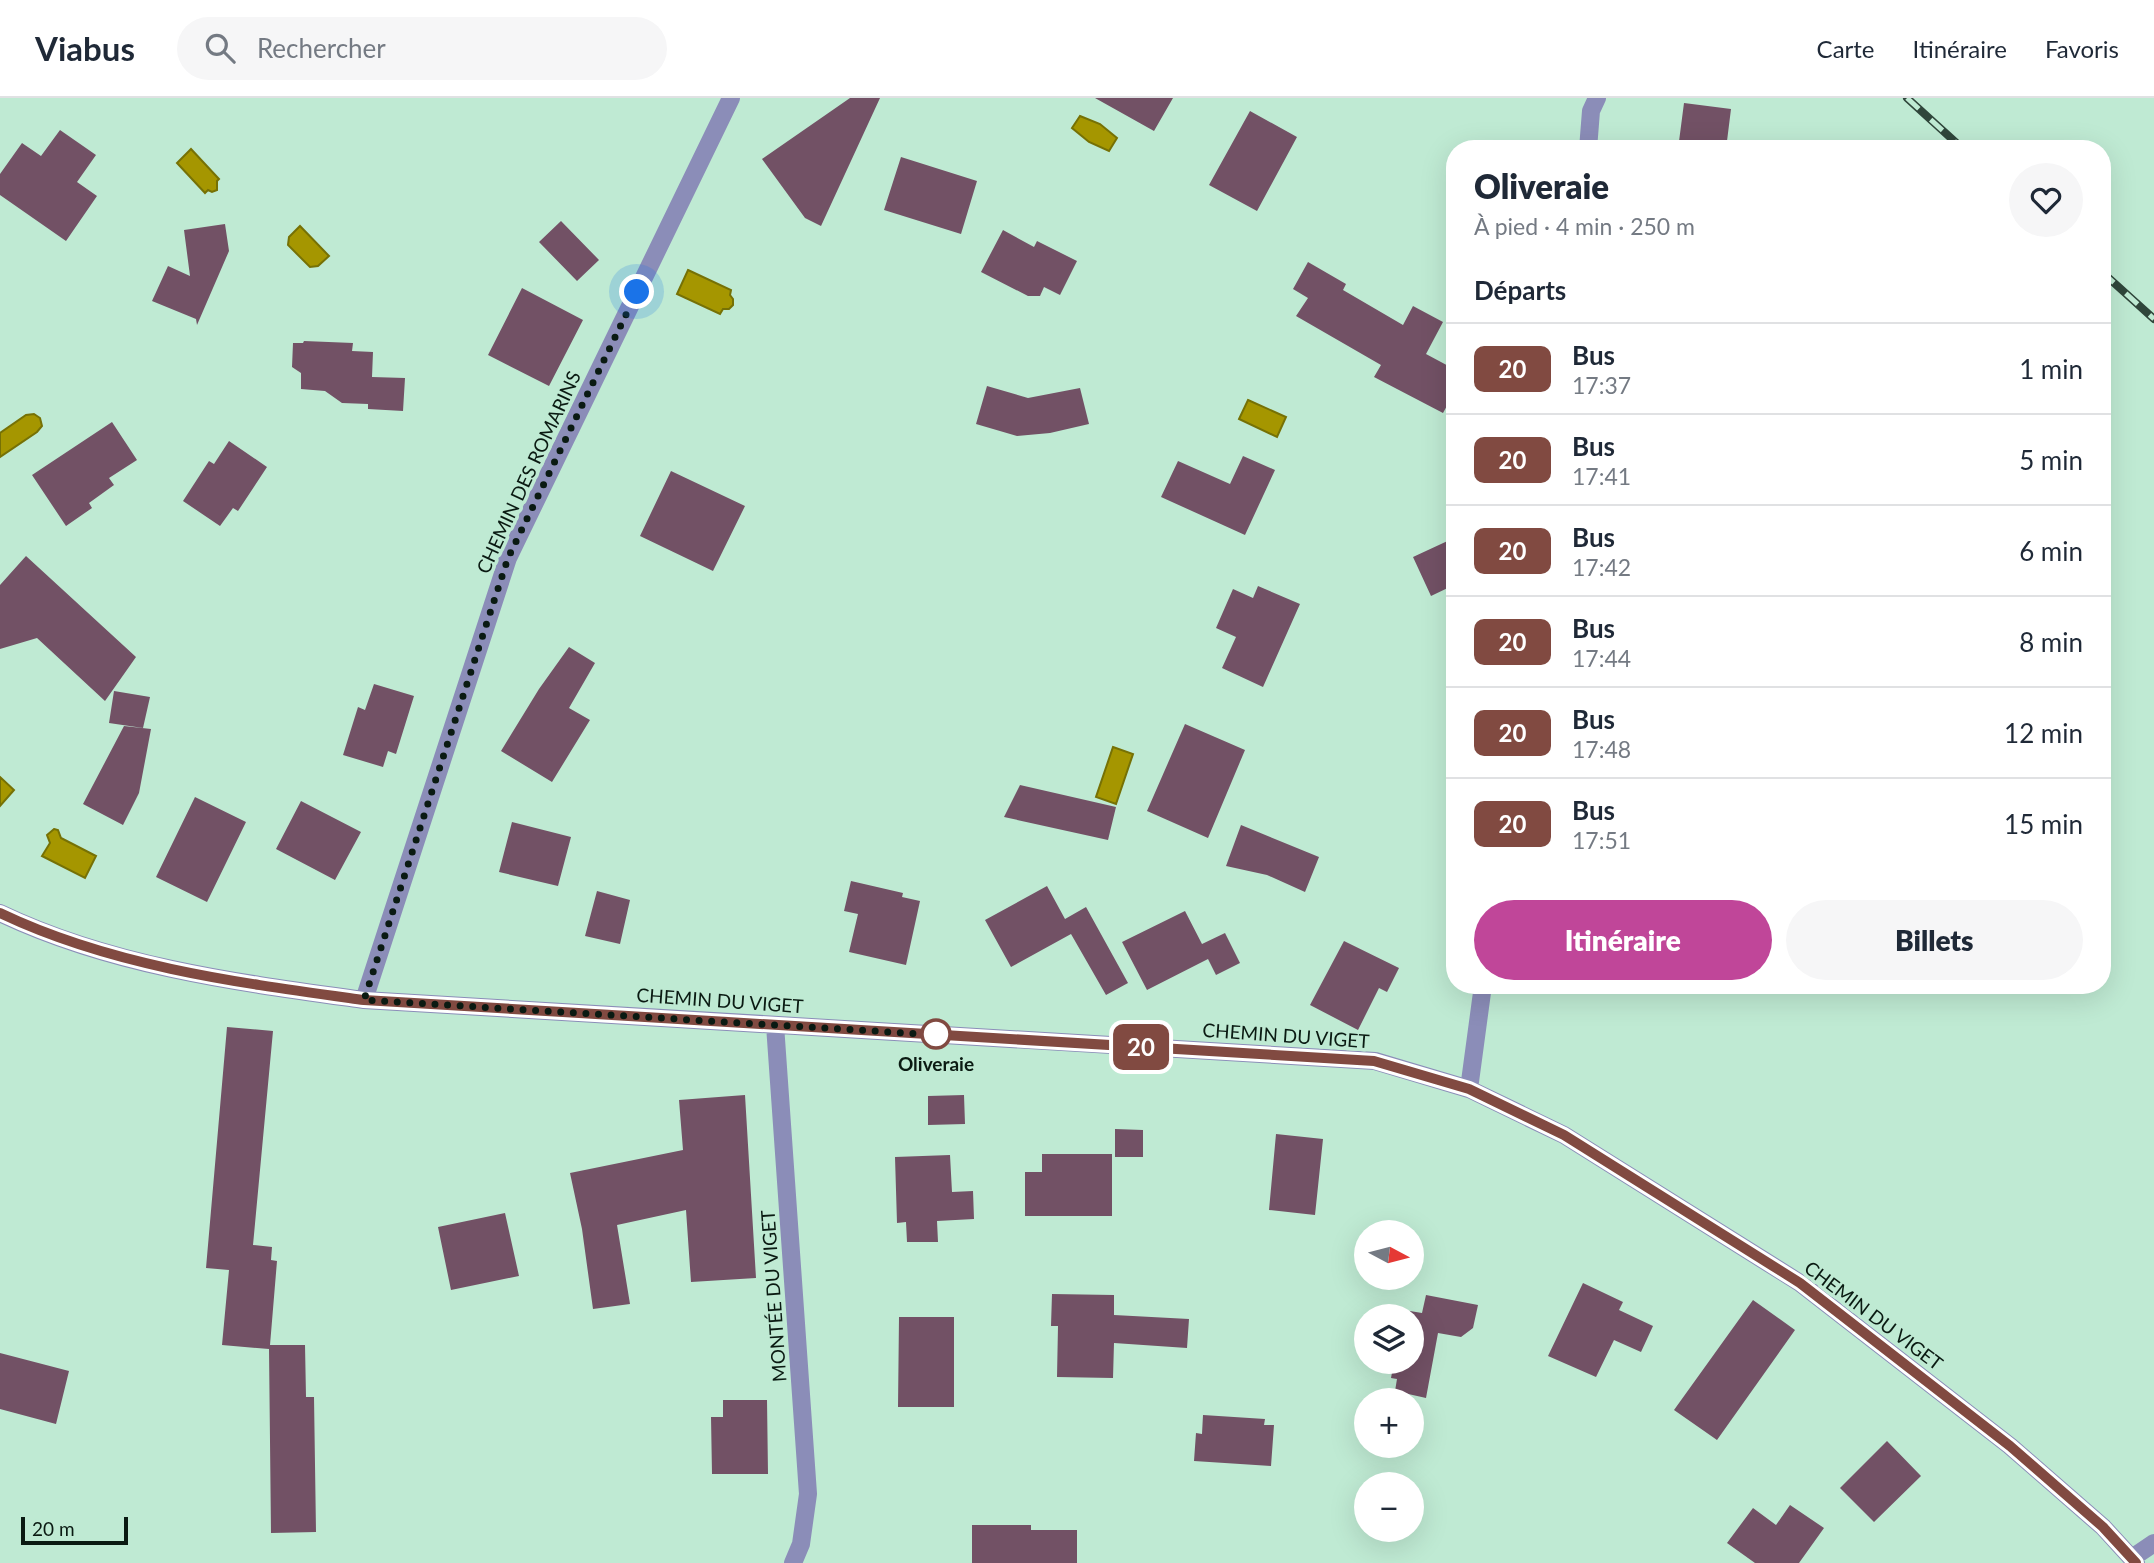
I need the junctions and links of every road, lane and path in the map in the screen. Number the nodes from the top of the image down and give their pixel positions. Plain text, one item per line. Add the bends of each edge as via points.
1 (731, 98) edge
2 (1597, 98) edge
3 (1589, 140) edge
4 (0, 913) edge
5 (1482, 994) edge
6 (364, 1000) junction
7 (775, 1025) junction
8 (1469, 1089) junction
9 (2154, 1543) edge
10 (2134, 1561) edge
11 (793, 1563) edge

1 - 6 street, CHEMIN DES ROMARINS via 508,558
2 - 3 street
4 - 6 street, CHEMIN DU VIGET via 33,929 151,964
5 - 8 street
6 - 7 street, CHEMIN DU VIGET
7 - 8 street, CHEMIN DU VIGET via 1374,1061
7 - 11 street, MONTÉE DU VIGET via 808,1494 801,1544
8 - 10 street, CHEMIN DU VIGET via 1564,1135 1800,1283 2010,1446 2103,1527
9 - 10 street, CHEMIN DU VIGET

